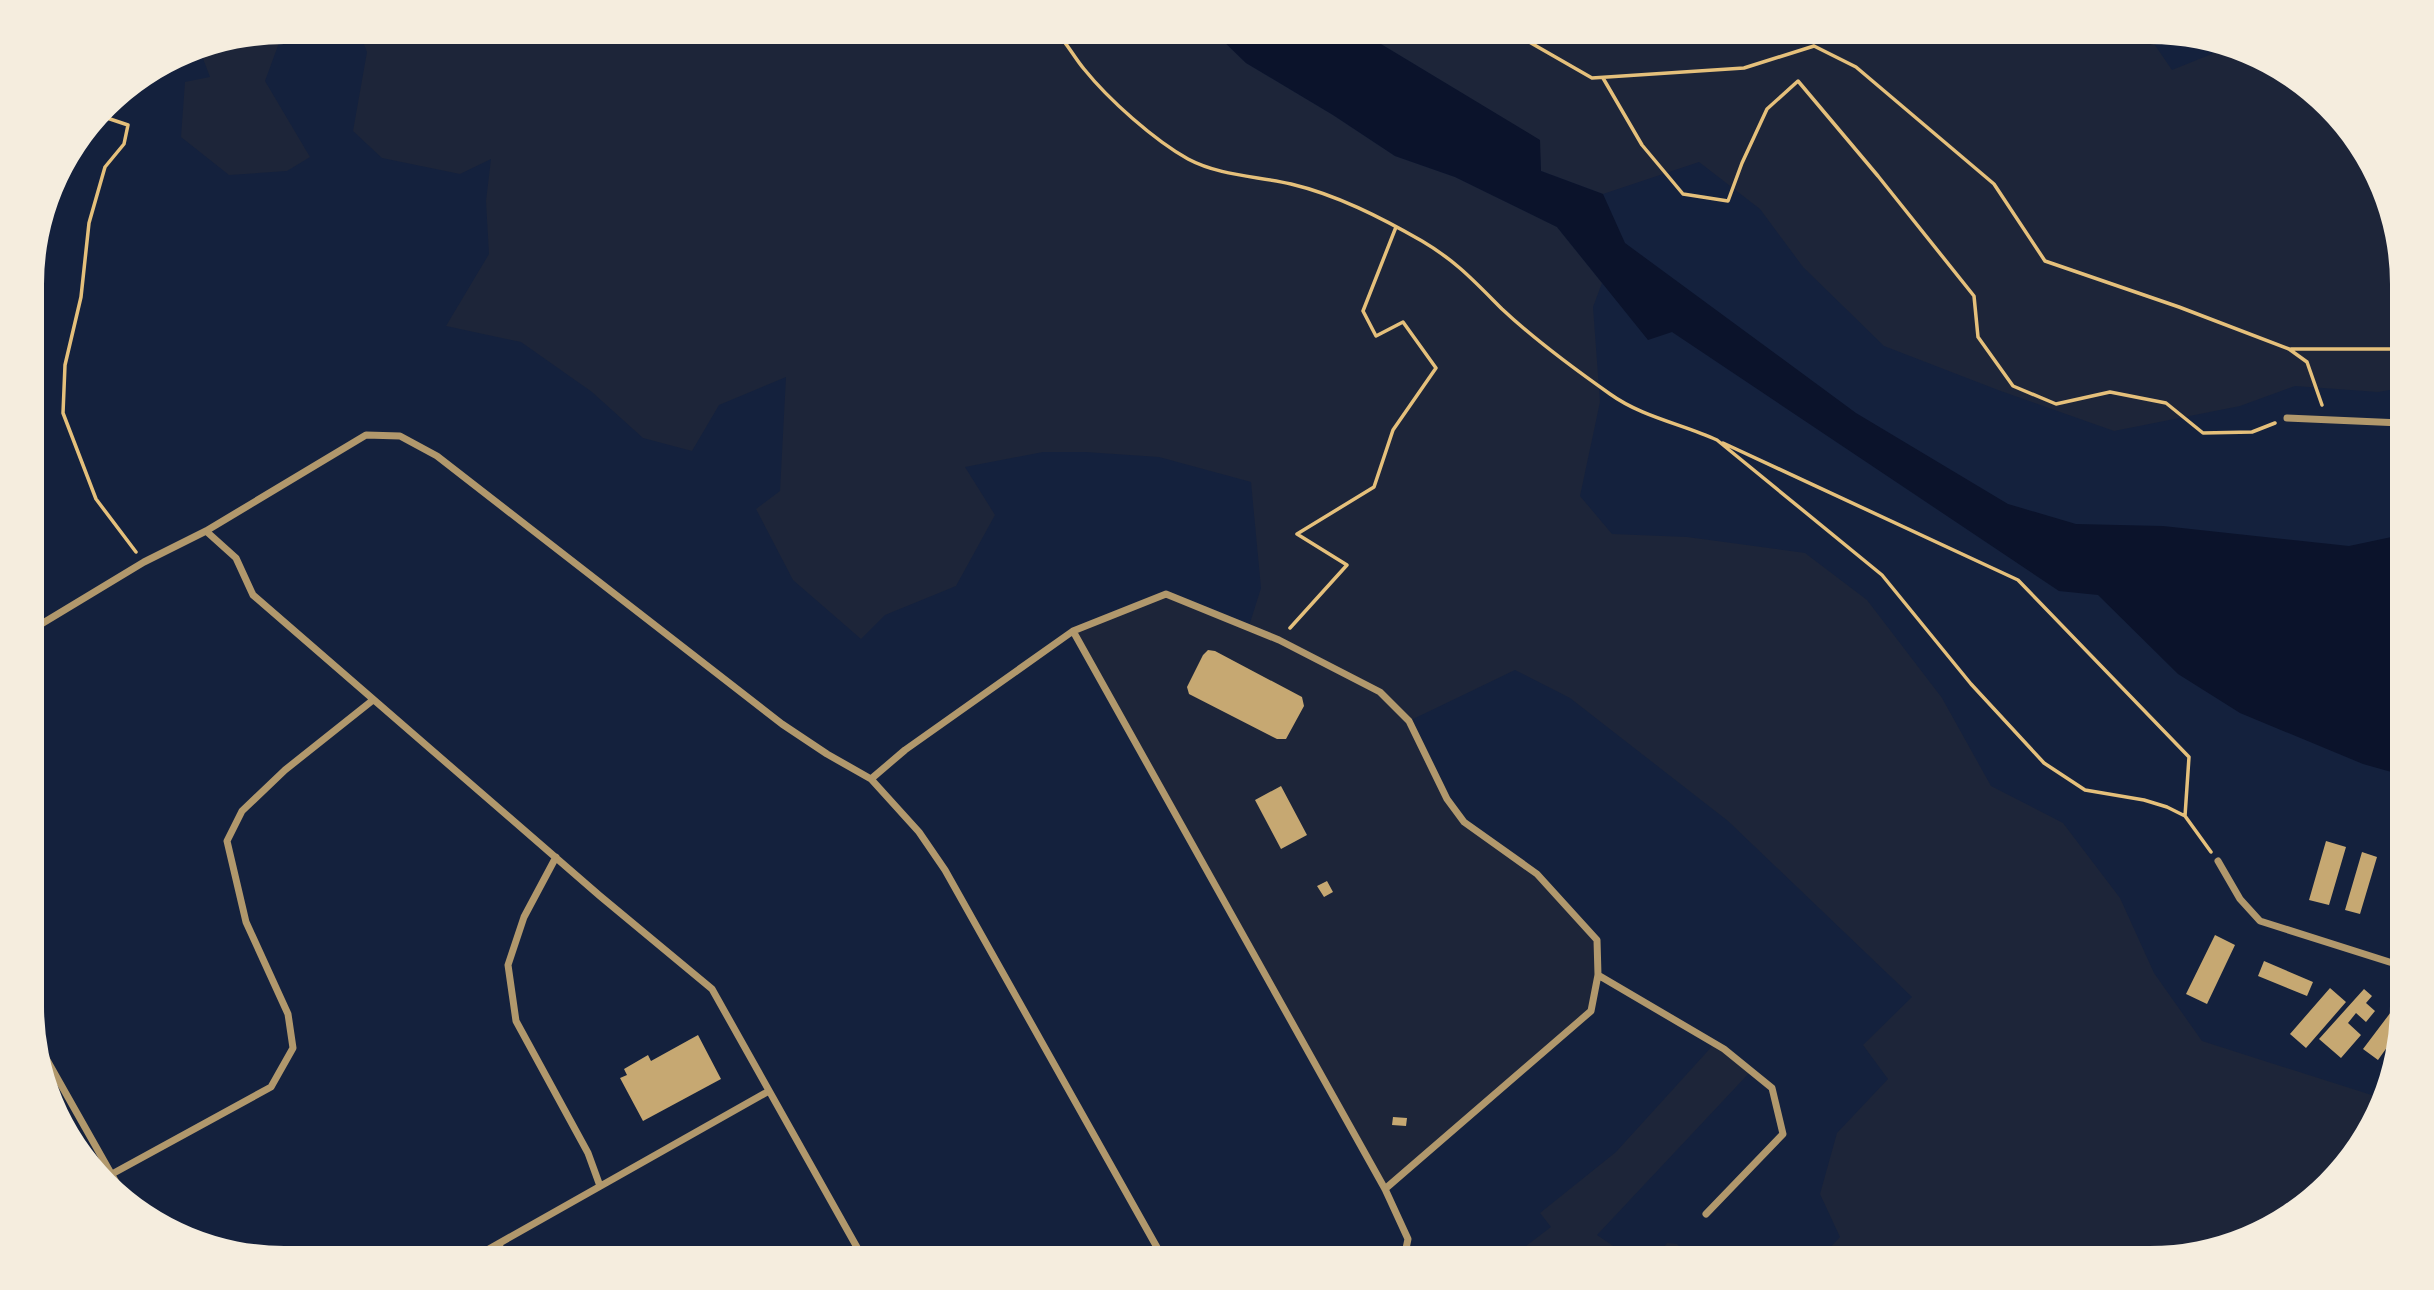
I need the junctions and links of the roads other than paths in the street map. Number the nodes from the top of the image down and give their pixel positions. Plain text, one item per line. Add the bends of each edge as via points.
1 (2287, 418) road end
2 (2390, 423) edge
3 (206, 531) junction
4 (44, 622) edge
5 (1073, 631) junction
6 (373, 700) junction
7 (871, 779) junction
8 (555, 857) junction
9 (2218, 860) road end
10 (2390, 962) edge
11 (1598, 975) junction
12 (53, 1071) edge
13 (769, 1091) junction
14 (111, 1172) edge
15 (112, 1174) edge
16 (600, 1186) junction
17 (1385, 1189) junction
18 (1706, 1214) dead end
19 (499, 1245) edge
20 (856, 1246) edge
21 (1156, 1246) edge
22 (1407, 1246) edge

1 - 2 street
3 - 4 street
3 - 6 street via 236,558 253,595
3 - 7 street via 366,435 401,436 437,456 782,724
5 - 7 street
5 - 11 street via 1166,594 1279,639 1380,692 1409,721 1447,799 1464,822 1537,874 1597,940
5 - 17 street
6 - 8 street
6 - 15 street via 242,811 227,841 246,922 288,1014 293,1048 271,1087
7 - 21 street via 919,832 945,870
8 - 13 street via 712,989
8 - 16 street via 524,917 508,965 516,1021 588,1153
9 - 10 street via 2240,899 2260,921
11 - 17 street via 1591,1011
11 - 18 street via 1724,1049 1772,1088 1783,1135
12 - 14 street
13 - 16 street
13 - 20 street
16 - 19 street
17 - 22 street via 1408,1239

